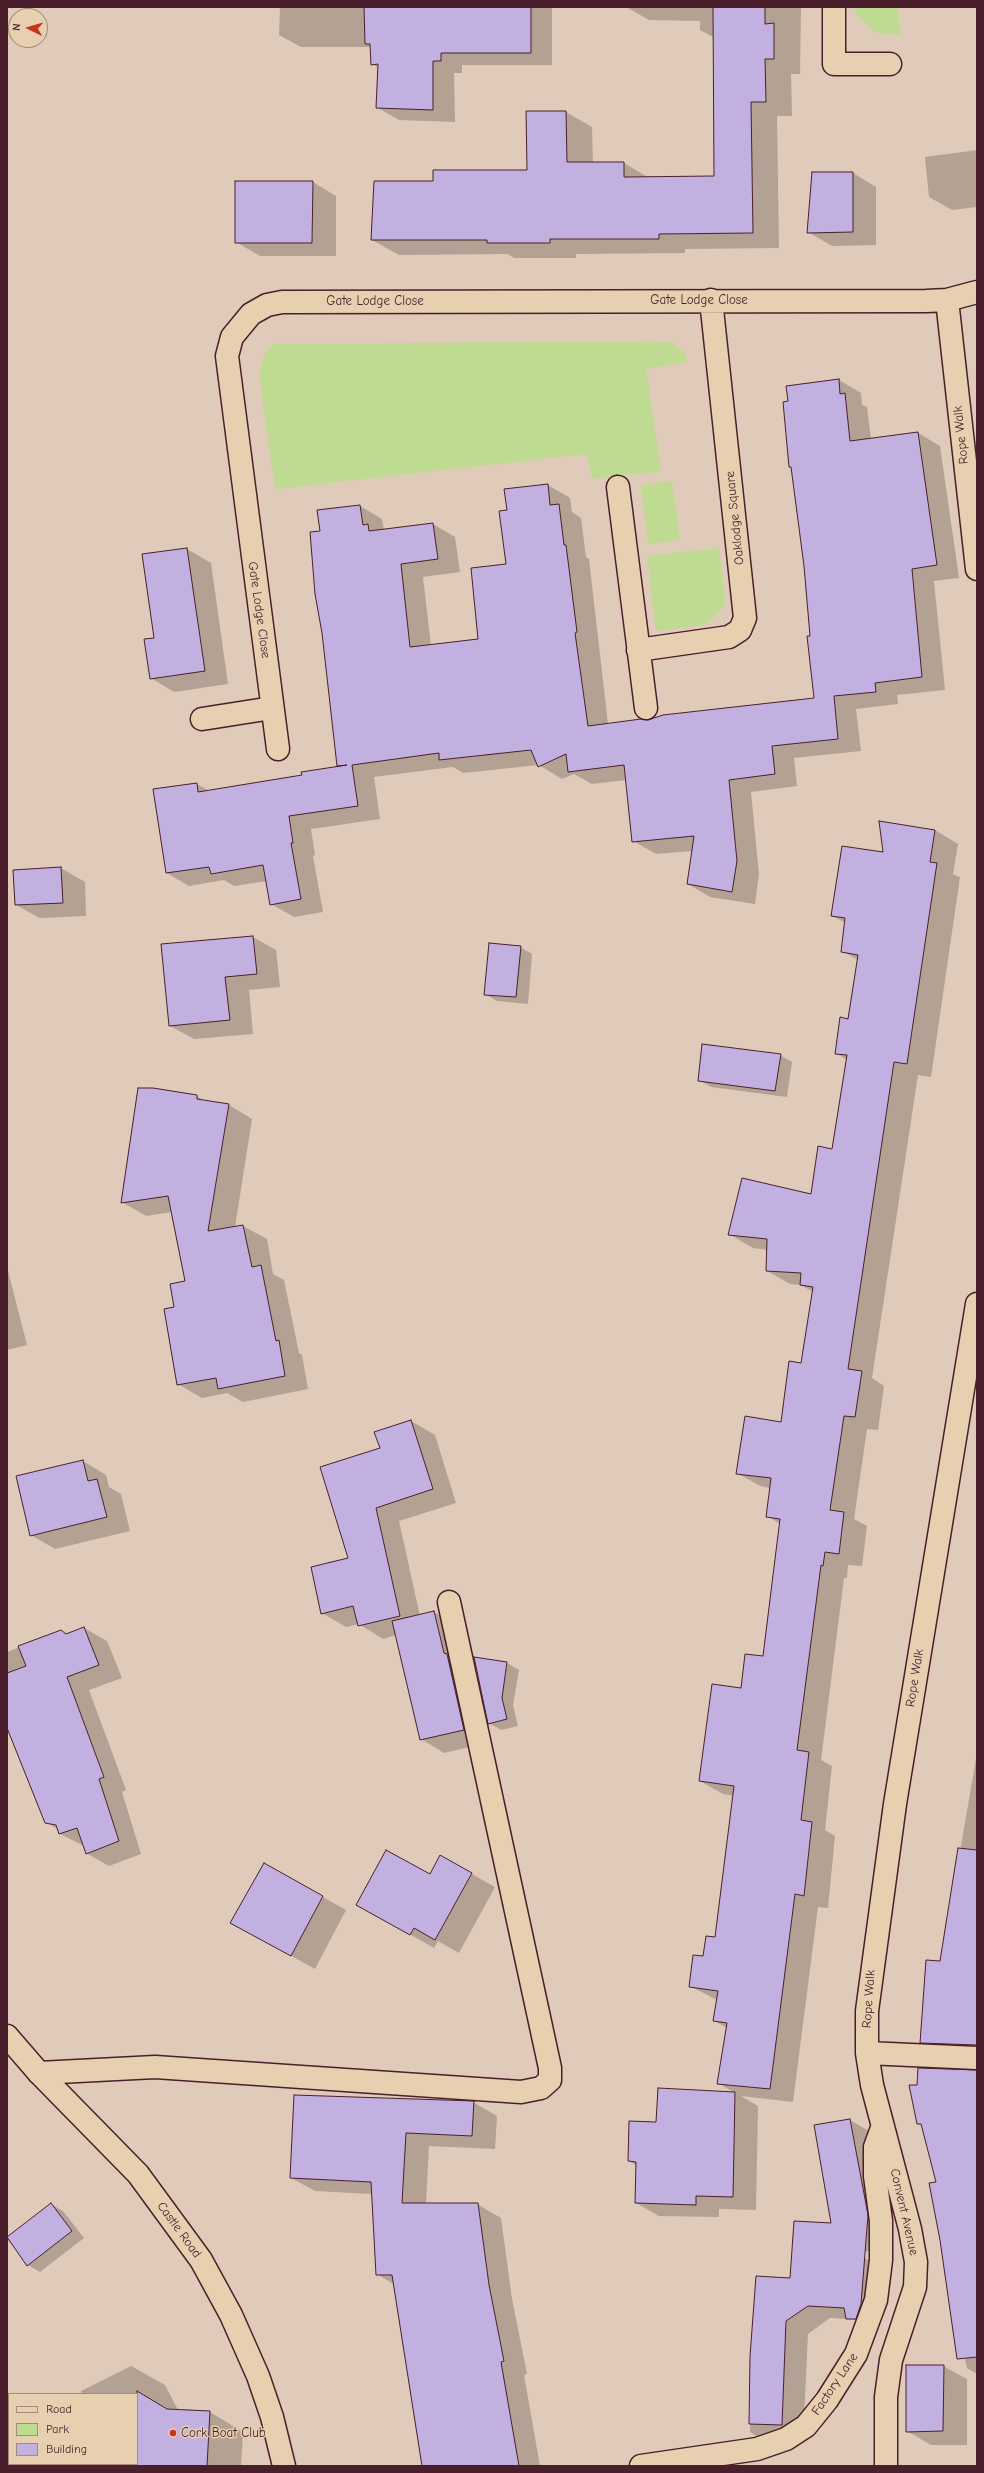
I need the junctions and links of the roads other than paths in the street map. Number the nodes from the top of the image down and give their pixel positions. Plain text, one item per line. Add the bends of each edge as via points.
1 (834, 7) edge
2 (890, 64) dead end
3 (977, 292) edge
4 (711, 300) junction
5 (947, 300) junction
6 (618, 487) dead end
7 (977, 569) edge
8 (638, 650) junction
9 (272, 708) junction
10 (646, 708) dead end
11 (202, 719) dead end
12 (278, 749) dead end
13 (977, 1304) edge
14 (975, 1334) edge
15 (448, 1602) dead end
16 (7, 2036) edge
17 (867, 2053) junction
18 (977, 2058) edge
19 (39, 2073) junction
20 (883, 2126) junction
21 (284, 2466) edge
22 (641, 2466) edge
23 (886, 2466) edge

1 - 2 street via 834,64
3 - 5 street, Gate Lodge Close
4 - 5 street, Gate Lodge Close
4 - 8 street, Oaklodge Square via 745,618 740,630 729,637
4 - 9 street, Gate Lodge Close via 282,302 267,305 250,314 232,337 226,356
5 - 7 street, Rope Walk
6 - 8 street
8 - 10 street
9 - 11 street
9 - 12 street, Gate Lodge Close
13 - 14 street, Rope Walk
14 - 17 street, Rope Walk via 944,1498 889,1843 868,1990
15 - 19 street via 550,2068 550,2080 541,2088 521,2092 155,2068
16 - 19 street, Castle Road
17 - 18 street
17 - 20 street, Convent Avenue
19 - 21 street, Castle Road via 138,2174 201,2260 231,2315 258,2376 272,2417
20 - 22 street, Factory Lane via 875,2147 875,2176 881,2221 881,2260 876,2300 856,2354 827,2400 806,2426 786,2439 757,2449
20 - 23 street, Convent Avenue via 910,2228 916,2262 915,2287 892,2360 887,2389

